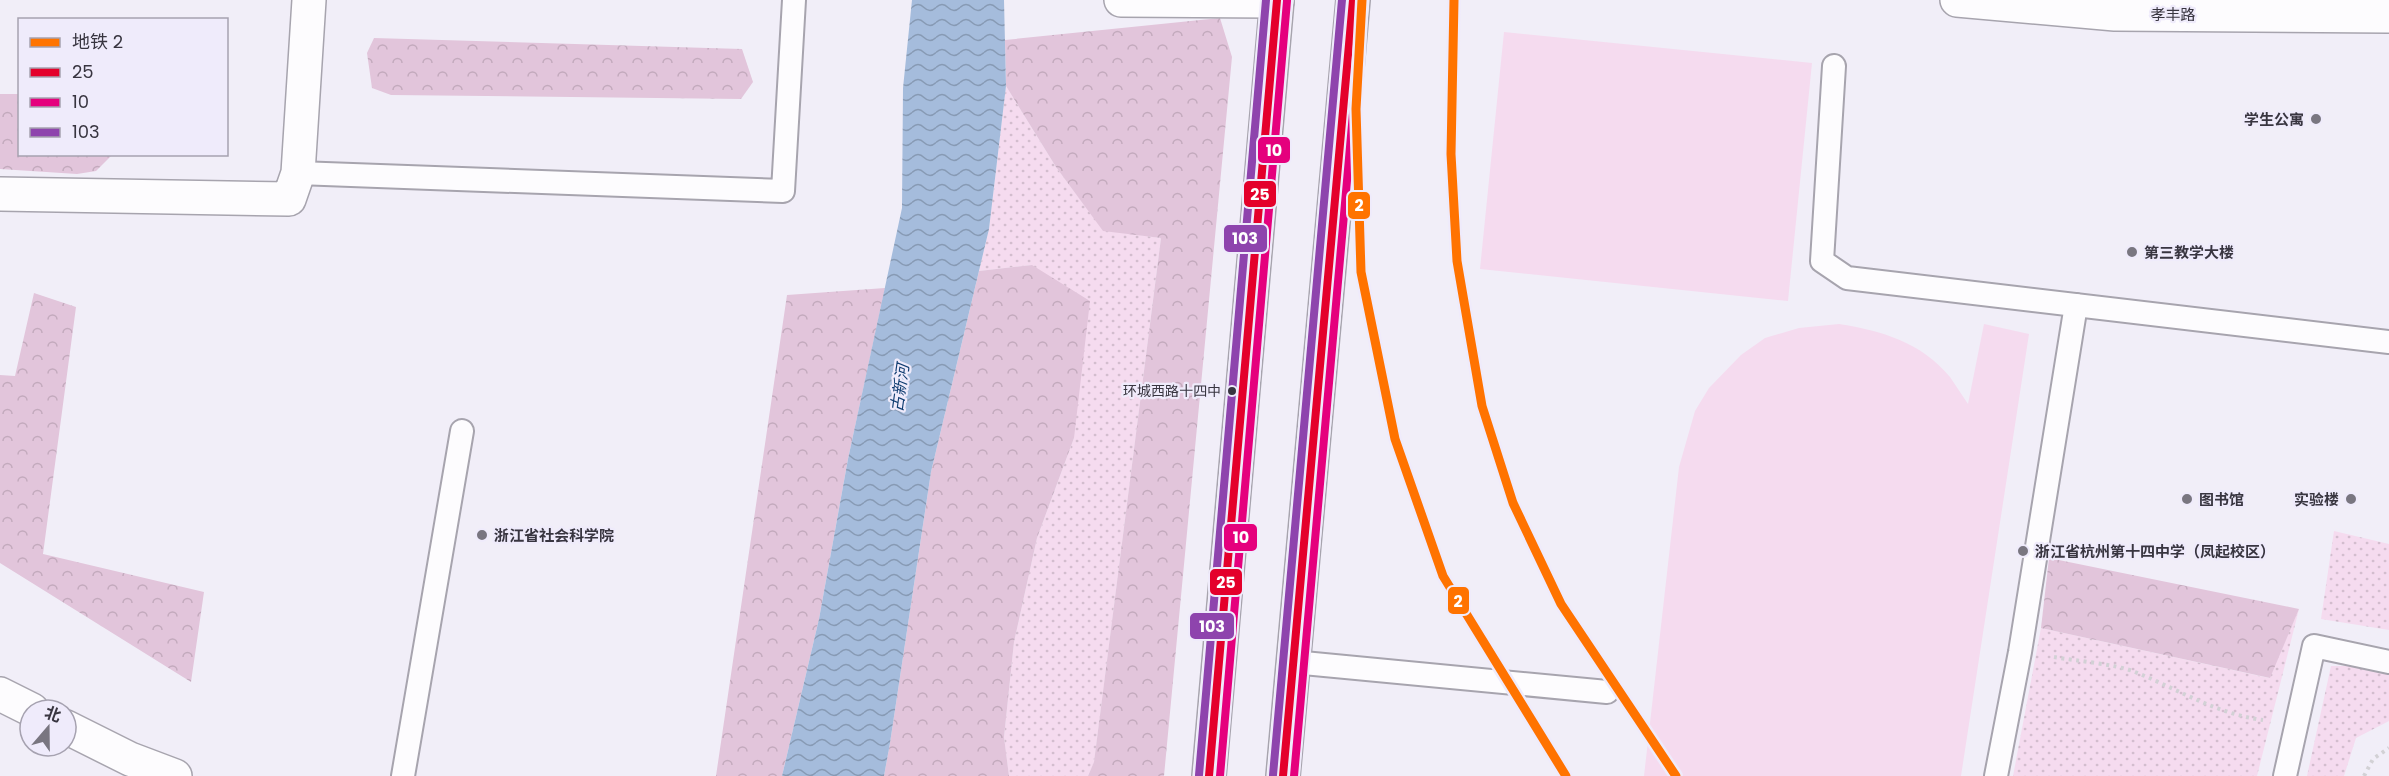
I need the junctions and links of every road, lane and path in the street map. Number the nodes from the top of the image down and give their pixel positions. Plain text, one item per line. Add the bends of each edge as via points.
1 (309, 0) edge
2 (794, 0) edge
3 (1121, 0) edge
4 (1277, 0) edge
5 (1353, 0) edge
6 (1957, 0) edge
7 (1171, 1) edge
8 (2389, 16) edge
9 (1833, 66) dead end
10 (298, 173) junction
11 (0, 194) edge
12 (2076, 305) junction
13 (2389, 342) edge
14 (462, 431) dead end
15 (2020, 652) junction
16 (2389, 662) edge
17 (1293, 663) junction
18 (1607, 692) dead end
19 (0, 694) edge
20 (18, 703) edge
21 (2297, 724) junction
22 (78, 733) edge
23 (2389, 748) edge
24 (175, 776) edge
25 (403, 776) edge
26 (1209, 776) edge
27 (1283, 776) edge
28 (1996, 776) edge
29 (2285, 776) edge
30 (2364, 776) edge

1 - 10 main road
2 - 10 lane via 783,191
3 - 7 main road
4 - 7 main road
4 - 26 main road
5 - 17 main road
6 - 8 main road, 孝丰路 via 2115,14
9 - 12 lane via 1822,261 1847,278
10 - 11 main road via 289,199
12 - 13 lane
12 - 15 lane
14 - 25 lane
15 - 21 path via 2133,670 2199,702 2242,717
15 - 28 lane
16 - 21 lane via 2314,646
17 - 18 lane
17 - 27 main road
19 - 20 main road
21 - 29 lane
22 - 24 main road
23 - 30 path via 2373,759

